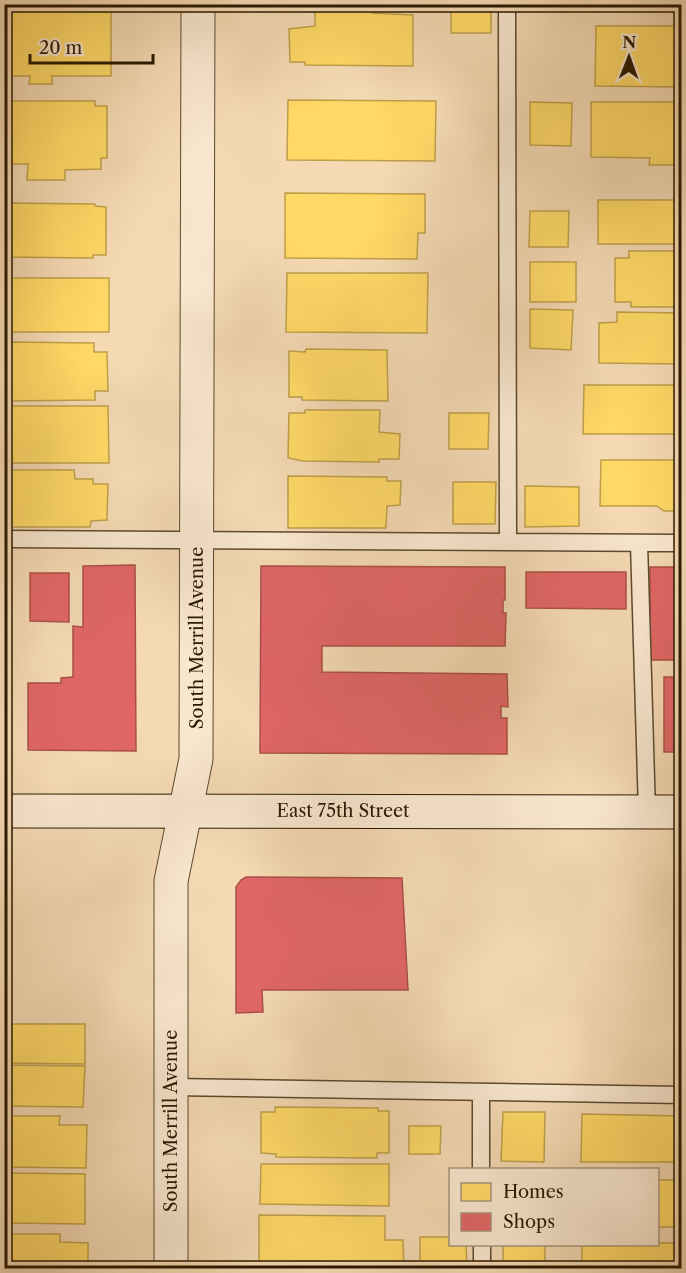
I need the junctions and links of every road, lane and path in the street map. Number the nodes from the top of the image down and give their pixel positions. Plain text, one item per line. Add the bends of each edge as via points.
1 (198, 4) edge
2 (507, 4) edge
3 (4, 539) edge
4 (197, 540) junction
5 (508, 542) junction
6 (639, 543) junction
7 (681, 543) edge
8 (4, 811) edge
9 (185, 811) junction
10 (647, 812) junction
11 (681, 812) edge
12 (171, 1088) junction
13 (482, 1093) junction
14 (681, 1095) edge
15 (482, 1168) edge
16 (482, 1246) edge
17 (171, 1269) edge
18 (482, 1269) edge

1 - 4 street, South Merrill Avenue
2 - 5 lane
3 - 4 lane
4 - 5 lane
4 - 9 street, South Merrill Avenue via 196,759
5 - 6 lane
6 - 7 lane
6 - 10 lane
8 - 9 street, East 75th Street
9 - 10 street, East 75th Street
9 - 12 street, South Merrill Avenue via 171,881
10 - 11 street, East 75th Street
12 - 13 lane
12 - 17 street, South Merrill Avenue
13 - 14 lane
13 - 15 lane
16 - 18 lane

